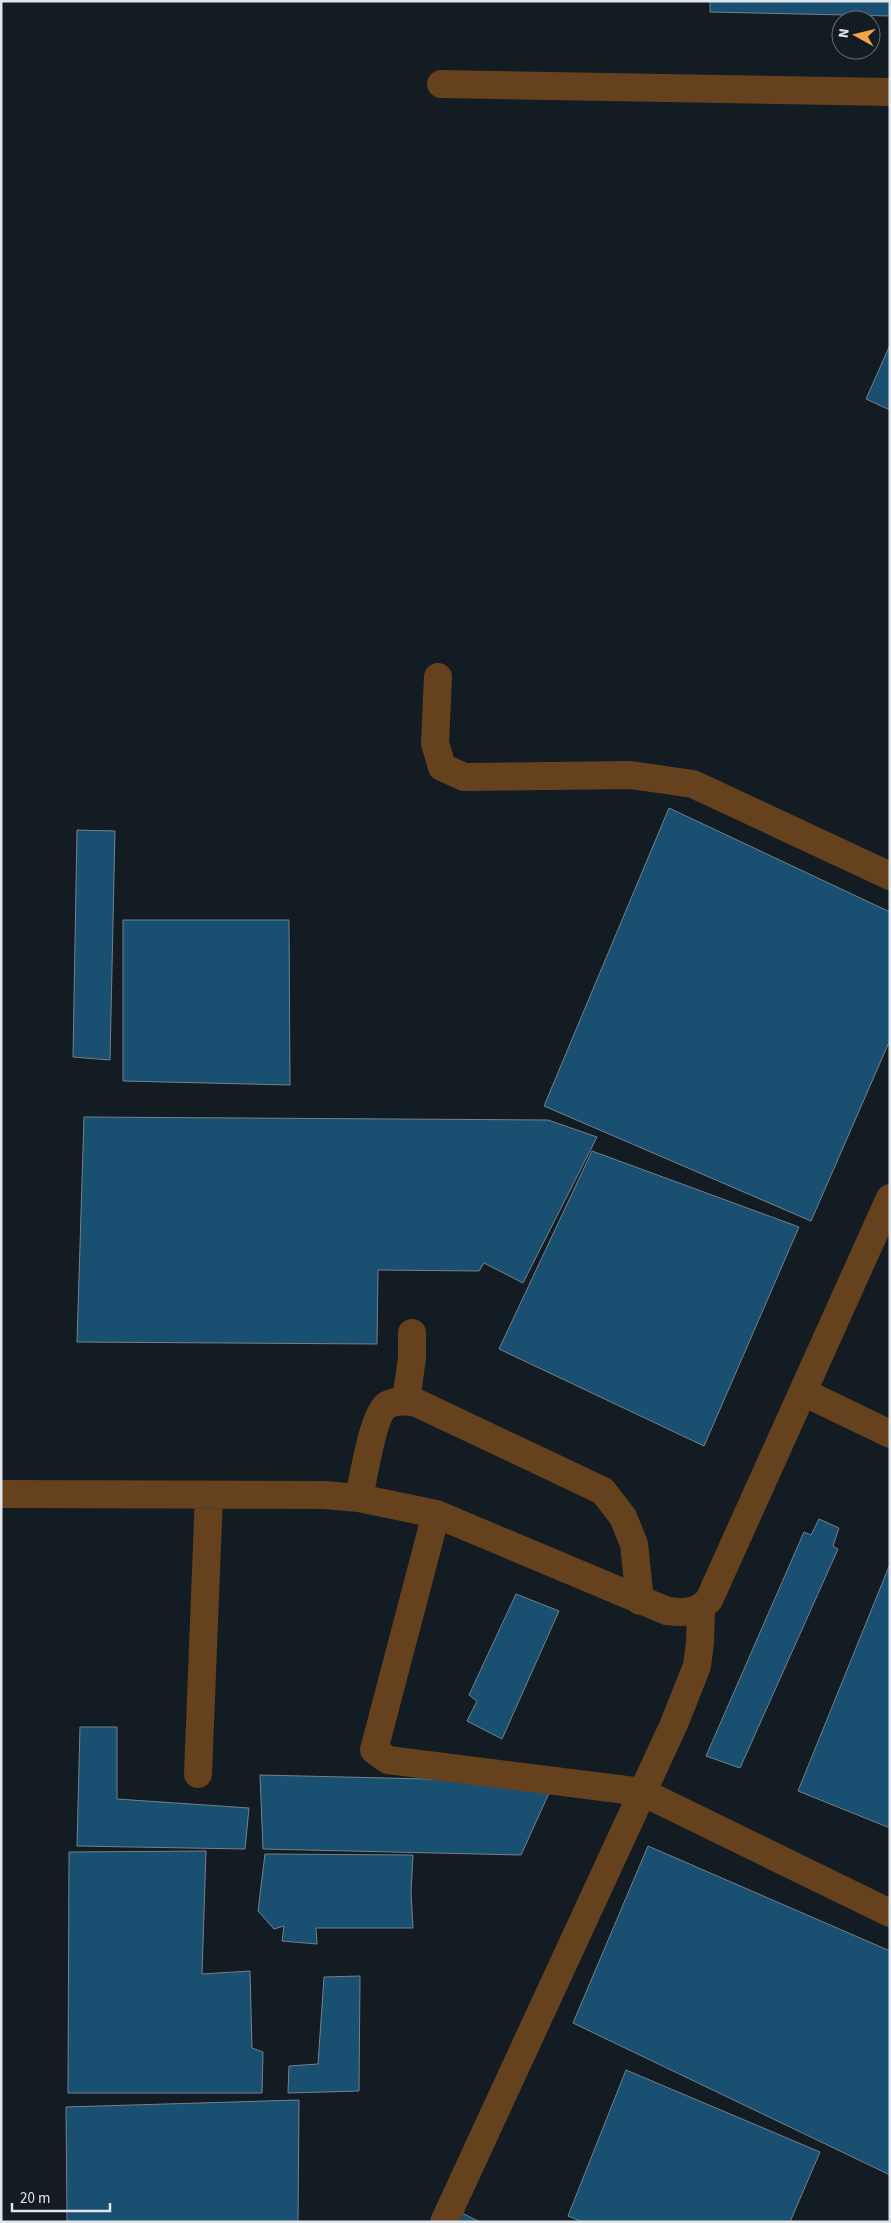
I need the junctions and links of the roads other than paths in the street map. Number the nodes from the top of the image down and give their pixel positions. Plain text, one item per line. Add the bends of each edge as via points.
1 (441, 84) dead end
2 (890, 92) edge
3 (438, 677) dead end
4 (890, 876) edge
5 (890, 1198) edge
6 (412, 1333) dead end
7 (803, 1392) junction
8 (406, 1401) junction
9 (890, 1434) edge
10 (1, 1494) edge
11 (208, 1495) junction
12 (359, 1498) junction
13 (436, 1514) junction
14 (640, 1601) junction
15 (701, 1609) junction
16 (198, 1774) dead end
17 (642, 1792) junction
18 (890, 1914) edge
19 (444, 2222) edge

1 - 2 street
3 - 4 street via 435,743 442,767 464,777 630,775 693,784
5 - 7 street
6 - 8 street
7 - 9 street
7 - 15 street via 709,1600
8 - 12 street via 385,1406 378,1417
8 - 14 street via 417,1402 603,1491 624,1517 634,1544
10 - 11 street
11 - 12 street
11 - 16 street
12 - 13 street
13 - 14 street
13 - 17 street via 374,1750 388,1760
14 - 15 street via 668,1611
15 - 17 street via 697,1666
17 - 18 street
17 - 19 street

